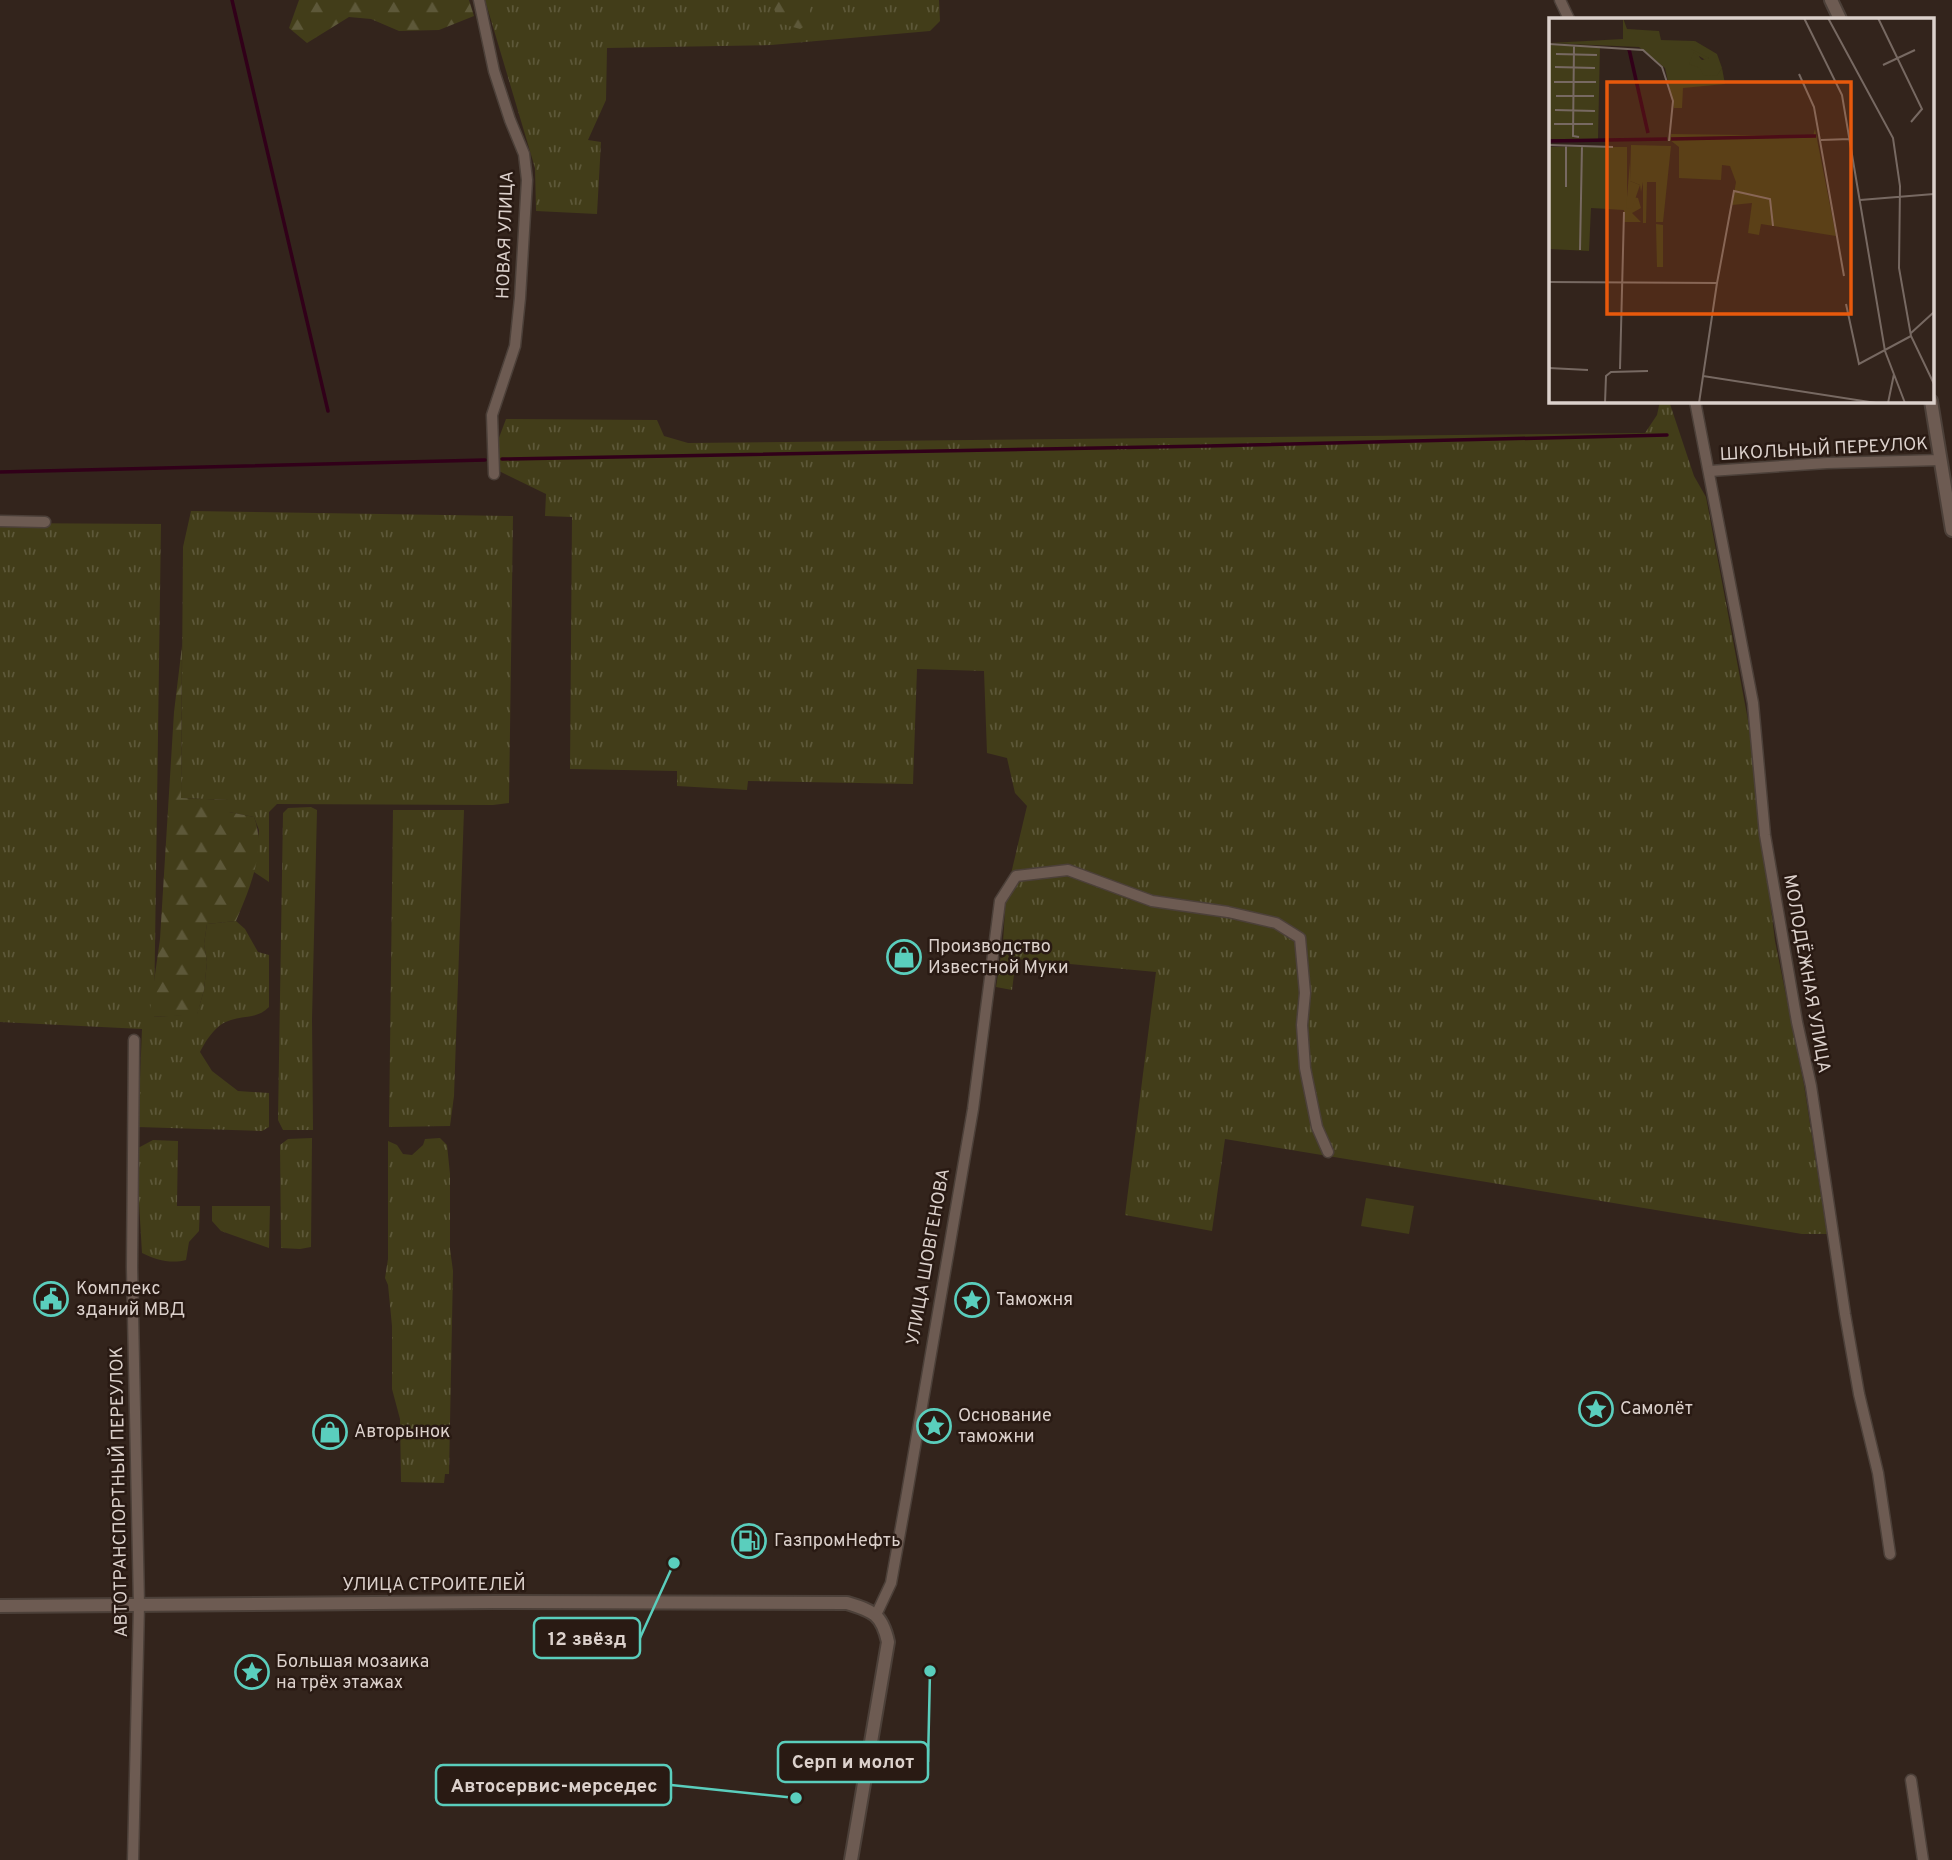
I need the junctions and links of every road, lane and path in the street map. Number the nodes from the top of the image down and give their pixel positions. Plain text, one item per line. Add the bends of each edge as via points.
1 (479, 0) edge
2 (1560, 0) edge
3 (1830, 0) edge
4 (1569, 18) edge
5 (1839, 18) edge
6 (1695, 402) edge
7 (1931, 402) edge
8 (1941, 460) junction
9 (1710, 471) junction
10 (494, 474) dead end
11 (0, 521) edge
12 (45, 522) dead end
13 (1952, 530) edge
14 (134, 1040) dead end
15 (1328, 1152) dead end
16 (1890, 1554) dead end
17 (139, 1605) junction
18 (0, 1606) edge
19 (872, 1612) junction
20 (1911, 1780) dead end
21 (133, 1860) edge
22 (850, 1860) edge
23 (1923, 1860) edge

1 - 10 street, НОВАЯ УЛИЦА via 494,71 524,154 527,180 515,346 492,415
2 - 4 street
3 - 5 street
6 - 9 street, МОЛОДЁЖНАЯ УЛИЦА
7 - 8 street
8 - 9 street, ШКОЛЬНЫЙ ПЕРЕУЛОК
8 - 13 street
9 - 16 street, МОЛОДЁЖНАЯ УЛИЦА via 1752,703 1765,835
11 - 12 street
14 - 17 street, АВТОТРАНСПОРТНЫЙ ПЕРЕУЛОК via 132,1266
15 - 19 street, УЛИЦА ШОВГЕНОВА via 1317,1127 1305,1068 1306,993 1300,938 1276,923 1152,901 1069,870 1016,876 1000,901 973,1109 891,1583
17 - 18 street, УЛИЦА СТРОИТЕЛЕЙ
17 - 19 street, УЛИЦА СТРОИТЕЛЕЙ via 847,1603
17 - 21 street, АВТОТРАНСПОРТНЫЙ ПЕРЕУЛОК
19 - 22 street via 884,1625 888,1642
20 - 23 street

